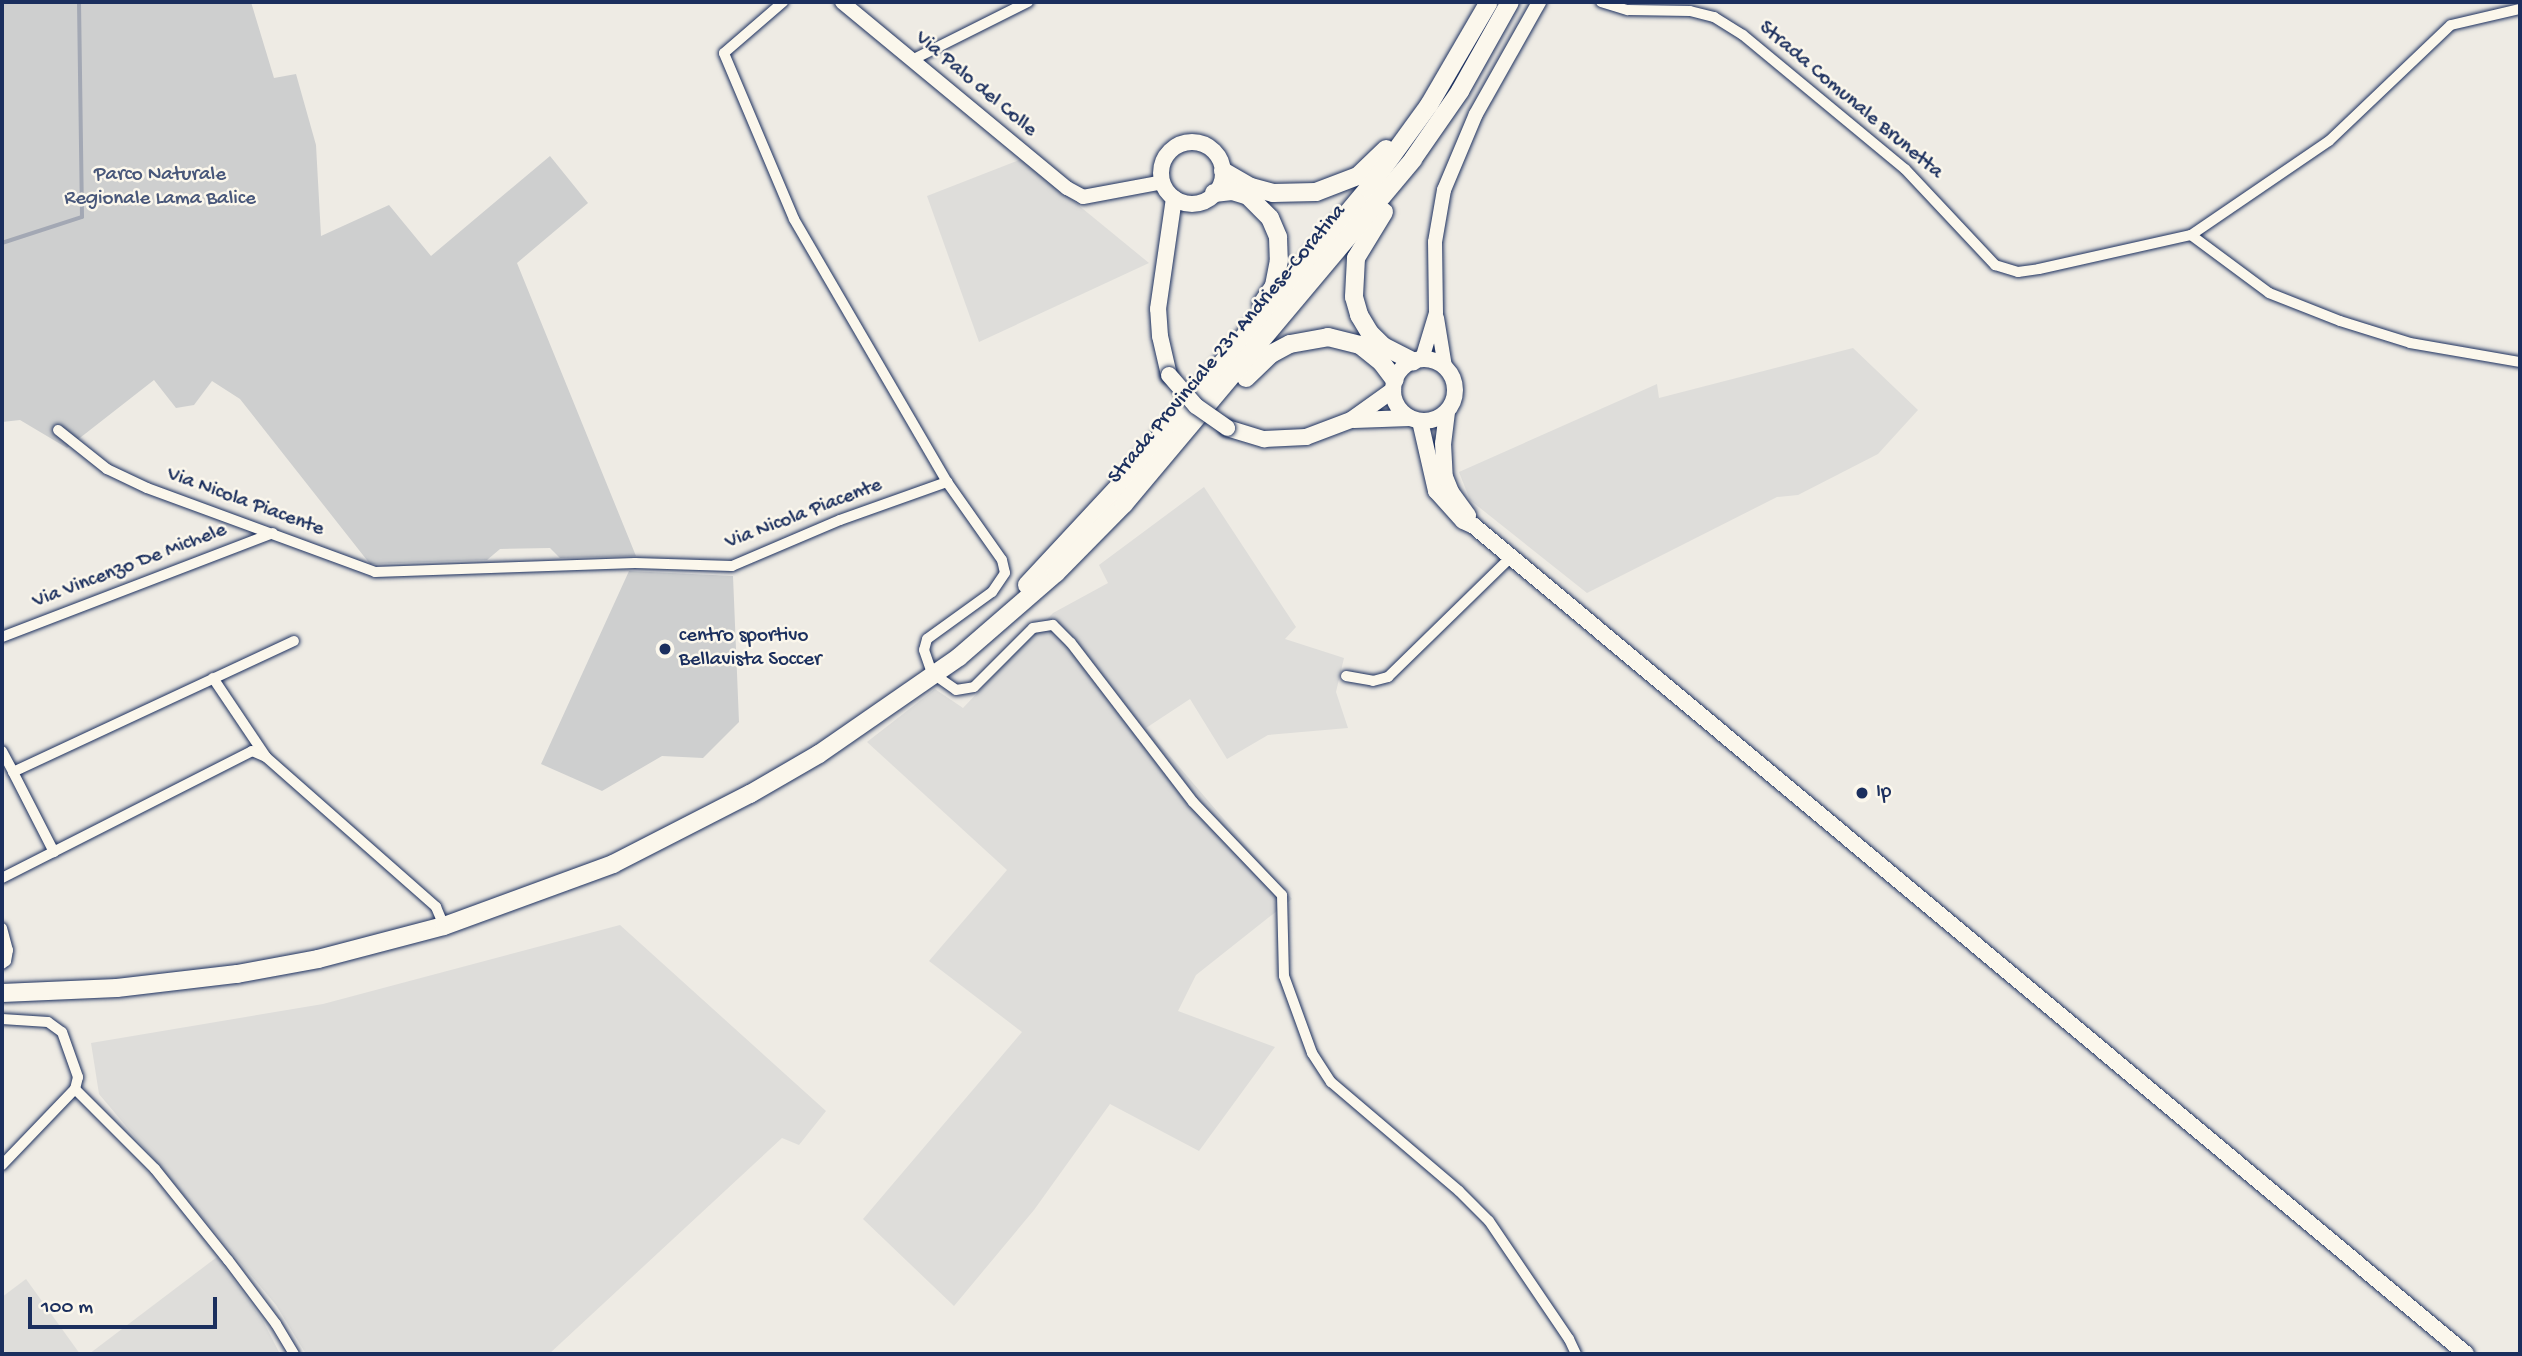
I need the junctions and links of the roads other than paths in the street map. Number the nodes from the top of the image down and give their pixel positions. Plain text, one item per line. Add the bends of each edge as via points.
1 (783, 2) edge
2 (842, 2) edge
3 (1028, 2) edge
4 (1488, 2) edge
5 (1512, 2) edge
6 (1539, 2) edge
7 (1601, 2) edge
8 (2520, 9) edge
9 (912, 60) junction
10 (1223, 171) junction
11 (1162, 176) junction
12 (1214, 193) junction
13 (1181, 200) junction
14 (2191, 235) junction
15 (1436, 313) junction
16 (1417, 360) junction
17 (2520, 362) edge
18 (1445, 367) junction
19 (1394, 385) junction
20 (1447, 412) junction
21 (1415, 419) junction
22 (1351, 420) junction
23 (58, 430) dead end
24 (947, 482) junction
25 (1121, 484) junction
26 (1474, 526) junction
27 (1099, 531) junction
28 (273, 533) junction
29 (1511, 557) junction
30 (2, 637) edge
31 (294, 641) dead end
32 (932, 673) junction
33 (1346, 676) dead end
34 (213, 678) junction
35 (2, 751) edge
36 (266, 757) junction
37 (13, 772) junction
38 (54, 852) junction
39 (2, 878) edge
40 (444, 926) junction
41 (2, 928) edge
42 (2, 964) edge
43 (2, 993) edge
44 (2, 1019) edge
45 (75, 1089) junction
46 (2, 1165) edge
47 (294, 1354) edge
48 (1576, 1354) edge
49 (2466, 1354) edge

1 - 24 street via 723,53 794,219
2 - 9 street, Via Palo del Colle
3 - 9 street
4 - 10 main road via 1382,155 1358,176 1333,188 1286,194 1251,187
4 - 25 main road, Strada Provinciale 231 Andriese-Coratina via 1429,105 1385,167
5 - 16 main road via 1502,33 1452,118 1374,225 1356,258 1354,297 1359,315 1383,346
5 - 27 main road, Strada Provinciale 231 Andriese-Coratina via 1413,159
6 - 15 street via 1476,114 1444,190 1435,242
7 - 14 street, Strada Comunale Brunetta via 1628,10 1690,11 1714,17 1743,35 1905,169 1995,265 2018,272 2039,269
8 - 14 street via 2451,25 2329,141
9 - 11 street, Via Palo del Colle via 1083,197
10 - 11 main road via 1215,152 1198,142 1177,145 1163,160
10 - 12 main road
11 - 13 main road
12 - 13 main road via 1207,200
12 - 25 main road via 1232,191 1248,196 1270,218 1278,237 1274,286
13 - 22 main road, bridge via 1166,248 1158,309 1169,375 1196,406 1227,428 1264,439 1285,440
14 - 17 street via 2269,293 2340,321 2410,343
15 - 16 street via 1433,331
15 - 18 street
16 - 18 main road
16 - 19 main road
18 - 20 main road via 1455,384
19 - 21 main road via 1398,406
19 - 22 main road
19 - 27 main road via 1370,352 1346,340 1328,337 1290,344 1257,366 1156,485
20 - 21 main road via 1435,420
20 - 26 main road via 1445,477
21 - 22 main road
21 - 26 main road via 1436,491 1463,522
23 - 28 street, Via Nicola Piacente via 107,469
24 - 28 street, Via Nicola Piacente via 840,520 732,566 635,563 375,572
24 - 32 street via 1002,560 1004,573 992,592 927,639 924,650
25 - 32 main road, Strada Provinciale 231 Andriese-Coratina via 1046,566
26 - 29 main road
27 - 32 main road, Strada Provinciale 231 Andriese-Coratina via 994,629
28 - 30 street, Via Vincenzo De Michele
29 - 33 street via 1388,677 1373,681
29 - 49 main road
31 - 34 street
32 - 40 main road, Strada Provinciale 231 Andriese-Coratina via 819,754 684,829 560,886
32 - 48 street via 956,690 974,687 1033,628 1053,625 1071,643 1193,802 1282,895 1284,976 1312,1053 1331,1082 1489,1221
34 - 36 street
34 - 37 street
35 - 37 street
36 - 38 street via 252,751
36 - 40 street via 436,907
37 - 38 street
38 - 39 street
40 - 43 main road, Strada Provinciale 231 Andriese-Coratina via 318,959 237,974 117,988
41 - 42 street via 8,950
44 - 45 street via 48,1022 62,1032 78,1077
45 - 46 street
45 - 47 street via 155,1169 229,1260

